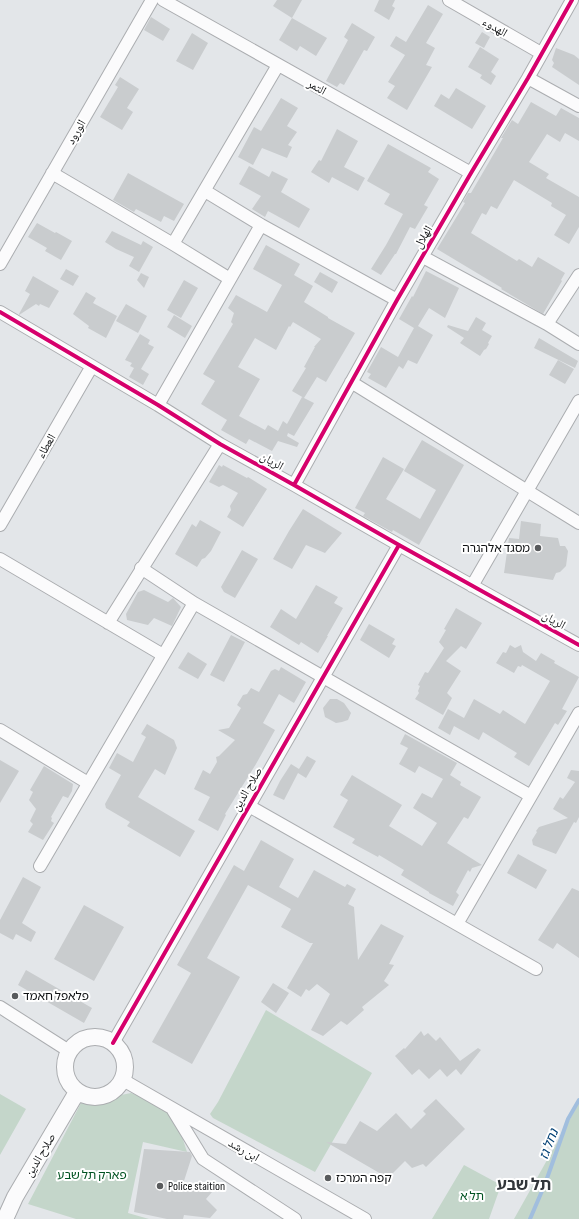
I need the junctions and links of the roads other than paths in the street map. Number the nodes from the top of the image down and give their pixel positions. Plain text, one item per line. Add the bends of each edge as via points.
1 (152, 0) edge
2 (164, 0) edge
3 (449, 0) edge
4 (572, 0) edge
5 (541, 53) junction
6 (278, 65) junction
7 (528, 78) junction
8 (579, 106) edge
9 (52, 173) junction
10 (471, 173) junction
11 (204, 191) junction
12 (261, 225) junction
13 (173, 244) junction
14 (423, 257) junction
15 (0, 264) edge
16 (579, 275) edge
17 (230, 279) junction
18 (397, 300) junction
19 (0, 312) edge
20 (547, 324) junction
21 (579, 344) edge
22 (92, 366) junction
23 (350, 382) junction
24 (579, 401) edge
25 (158, 405) junction
26 (220, 444) junction
27 (294, 484) junction
28 (527, 491) junction
29 (579, 523) edge
30 (0, 525) edge
31 (399, 545) junction
32 (0, 558) edge
33 (141, 568) junction
34 (472, 586) junction
35 (194, 603) junction
36 (108, 623) junction
37 (579, 645) edge
38 (163, 655) junction
39 (323, 677) junction
40 (579, 713) edge
41 (0, 730) edge
42 (88, 783) junction
43 (531, 796) junction
44 (250, 806) junction
45 (40, 866) dead end
46 (457, 924) junction
47 (536, 969) dead end
48 (0, 1008) edge
49 (114, 1043) junction
50 (69, 1051) junction
51 (122, 1080) junction
52 (77, 1092) junction
53 (173, 1109) junction
54 (5, 1219) edge
55 (295, 1219) edge
56 (365, 1219) edge

1 - 9 street, الورود
2 - 6 street, التمر
3 - 5 street, الهدوء
4 - 5 street, الهلال
5 - 7 street, الهلال
6 - 10 street, التمر
6 - 11 street
7 - 8 street
7 - 10 street, الهلال
9 - 13 street
9 - 15 street, الورود
10 - 14 street, الهلال
11 - 12 street
11 - 13 street
12 - 17 street
12 - 18 street
13 - 17 street
14 - 18 street, الهلال
14 - 20 street
16 - 20 street
17 - 25 street
18 - 23 street, الهلال
19 - 22 street, الريان
20 - 21 street
22 - 25 street, الريان
22 - 30 street, العطاء
23 - 27 street, الهلال
23 - 28 street
24 - 28 street
25 - 26 street, الريان
26 - 27 street, الريان
26 - 33 street
27 - 31 street, الريان
28 - 29 street
28 - 34 street
31 - 34 street, الريان
31 - 39 street, صلاح الدين
32 - 36 street
33 - 35 street
33 - 36 street
34 - 37 street, الريان
35 - 38 street
35 - 39 street
36 - 38 street
38 - 42 street
39 - 43 street
39 - 44 street, صلاح الدين
40 - 43 street
41 - 42 street
42 - 45 street
43 - 46 street
44 - 46 street
44 - 49 street, صلاح الدين
46 - 47 street
48 - 50 street
49 - 50 main road via 94,1037 83,1039
49 - 51 main road via 124,1057 125,1070
50 - 52 main road via 64,1070 71,1087
51 - 52 main road via 118,1088 99,1098 86,1097
51 - 53 street, ابن رشد
52 - 54 main road, صلاح الدين via 15,1197
53 - 55 street via 203,1159
53 - 56 street, ابن رشد

